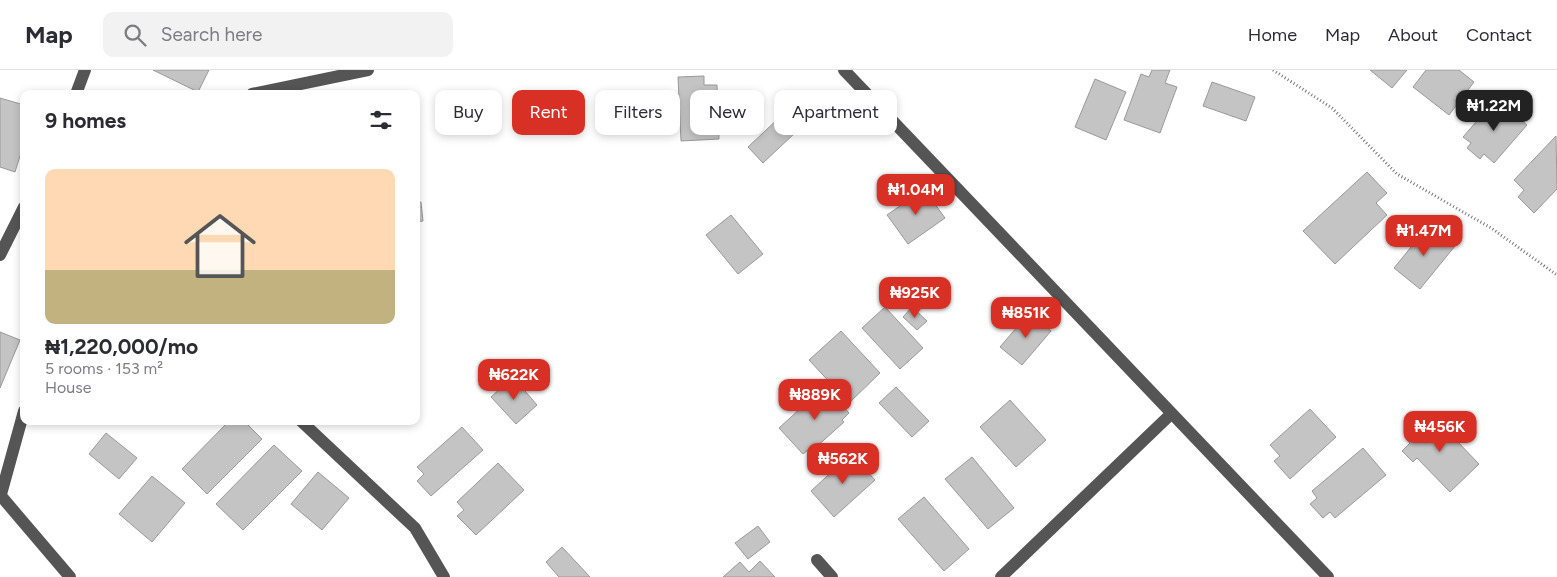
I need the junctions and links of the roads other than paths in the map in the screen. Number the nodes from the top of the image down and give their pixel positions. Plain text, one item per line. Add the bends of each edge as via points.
1 (85, 70) edge
2 (368, 70) edge
3 (844, 70) edge
4 (78, 90) edge
5 (271, 90) edge
6 (20, 215) edge
7 (0, 255) edge
8 (1171, 414) junction
9 (20, 425) edge
10 (305, 425) edge
11 (1, 497) edge
12 (817, 560) dead end
13 (70, 577) edge
14 (444, 577) edge
15 (832, 577) edge
16 (1001, 577) edge
17 (1328, 577) edge

1 - 4 street
2 - 5 street
3 - 8 street
6 - 7 street
8 - 16 street
8 - 17 street
9 - 11 street
10 - 14 street via 415,528
11 - 13 street
12 - 15 street

